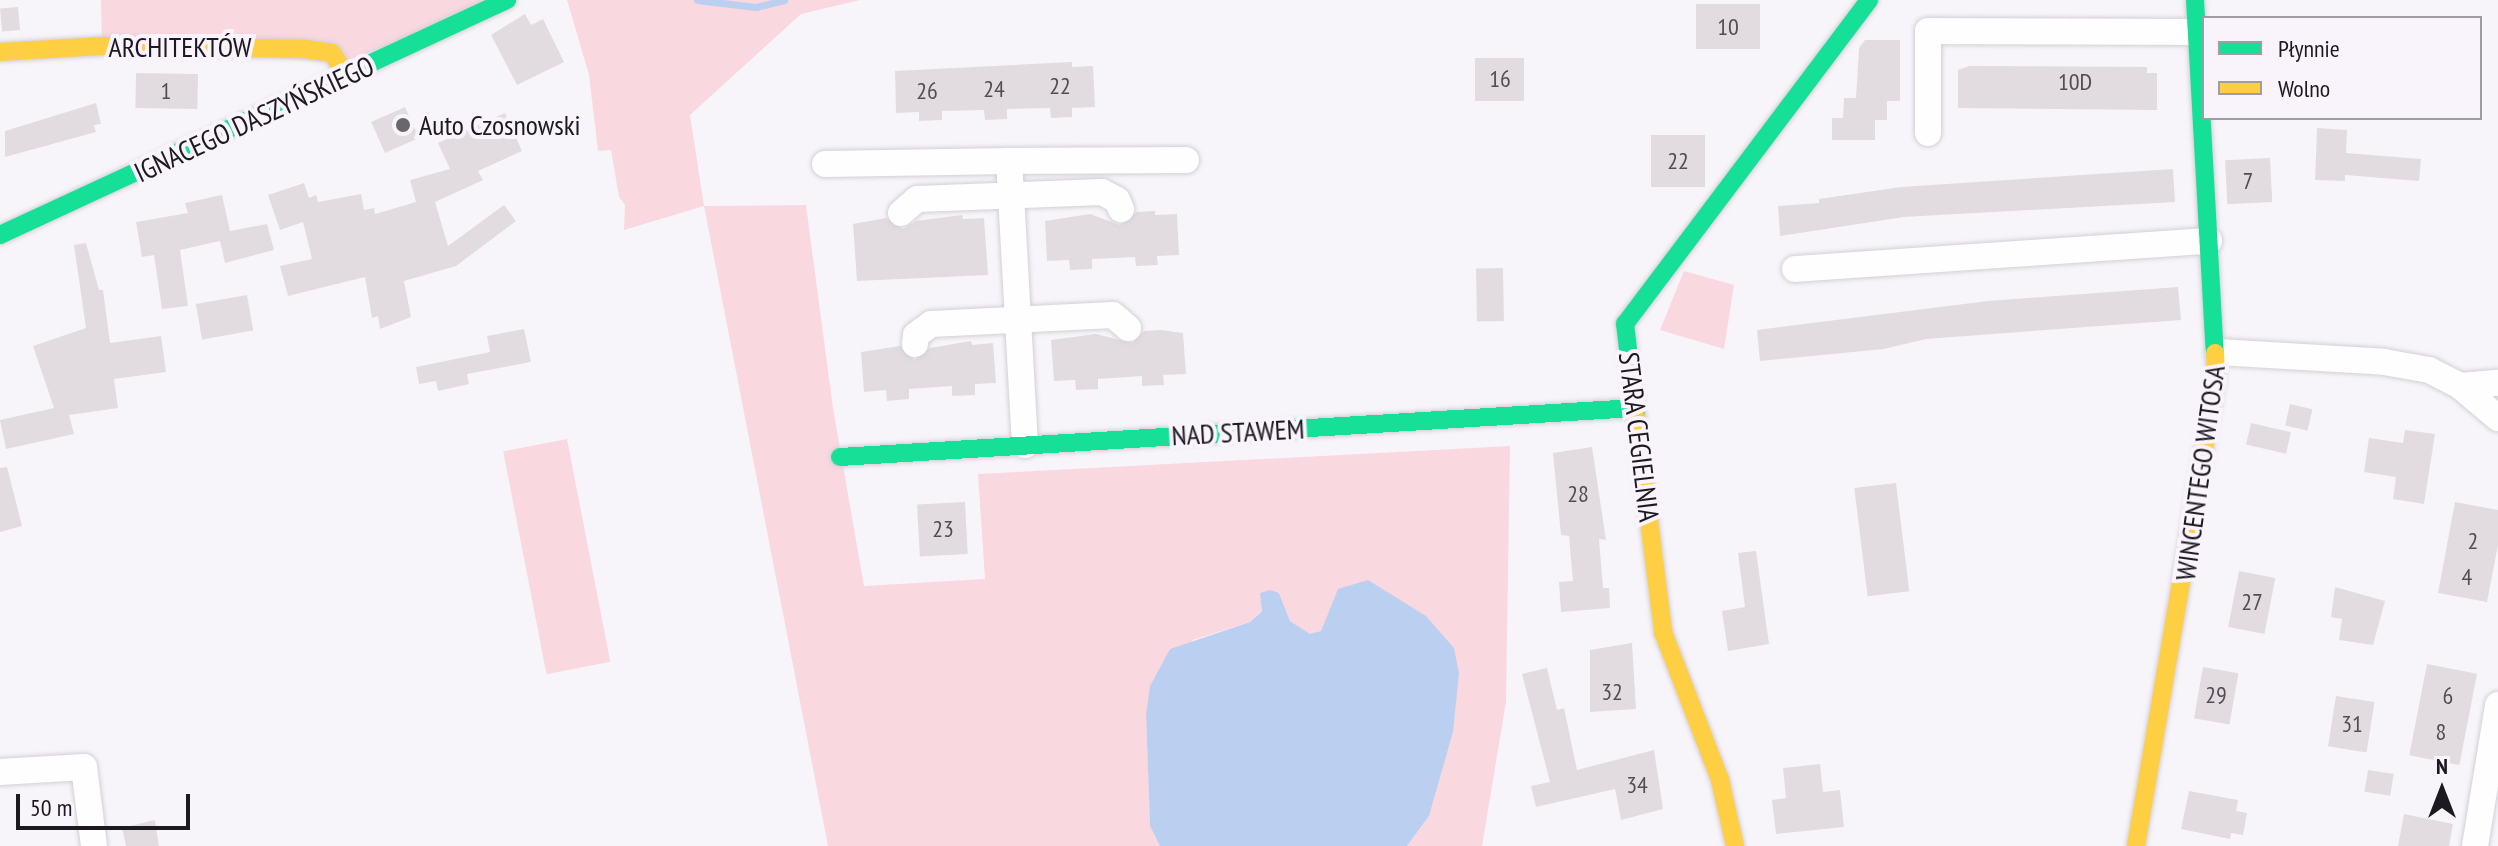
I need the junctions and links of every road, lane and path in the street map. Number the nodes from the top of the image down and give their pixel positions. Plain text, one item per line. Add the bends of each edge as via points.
1 (507, 0) edge
2 (1869, 0) edge
3 (2195, 0) edge
4 (2195, 32) junction
5 (0, 52) edge
6 (347, 76) junction
7 (1928, 133) dead end
8 (1186, 160) dead end
9 (1009, 161) junction
10 (825, 164) dead end
11 (1011, 194) junction
12 (1121, 209) dead end
13 (901, 213) dead end
14 (0, 235) edge
15 (2209, 241) junction
16 (1795, 269) dead end
17 (1018, 320) junction
18 (1128, 328) dead end
19 (915, 344) dead end
20 (2218, 352) junction
21 (2498, 383) edge
22 (2460, 386) junction
23 (1635, 408) junction
24 (2498, 418) edge
25 (1025, 445) junction
26 (840, 457) dead end
27 (2498, 705) edge
28 (0, 772) edge
29 (94, 846) edge
30 (1735, 846) edge
31 (2136, 846) edge
32 (2475, 846) edge

1 - 6 street, IGNACEGO DASZYŃSKIEGO
2 - 23 street, STARA CEGIELNIA via 1625,324
3 - 4 street, WINCENTEGO WITOSA
4 - 7 street via 1928,31
4 - 15 street, WINCENTEGO WITOSA
5 - 6 street, ARCHITEKTÓW via 102,46 305,49 332,53
6 - 14 street, IGNACEGO DASZYŃSKIEGO
8 - 9 street
9 - 10 street
9 - 11 street
11 - 12 street via 1102,192 1117,200
11 - 13 street via 917,199
11 - 17 street
15 - 16 street
15 - 20 street, WINCENTEGO WITOSA
17 - 18 street via 1113,315
17 - 19 street via 931,324 916,335
17 - 25 street
20 - 22 street via 2384,362 2429,370
20 - 31 street, WINCENTEGO WITOSA via 2192,542
21 - 22 street
22 - 24 street
23 - 25 street, NAD STAWEM
23 - 30 street, STARA CEGIELNIA via 1663,632 1720,780
25 - 26 street, NAD STAWEM
27 - 32 street
28 - 29 street via 84,767

